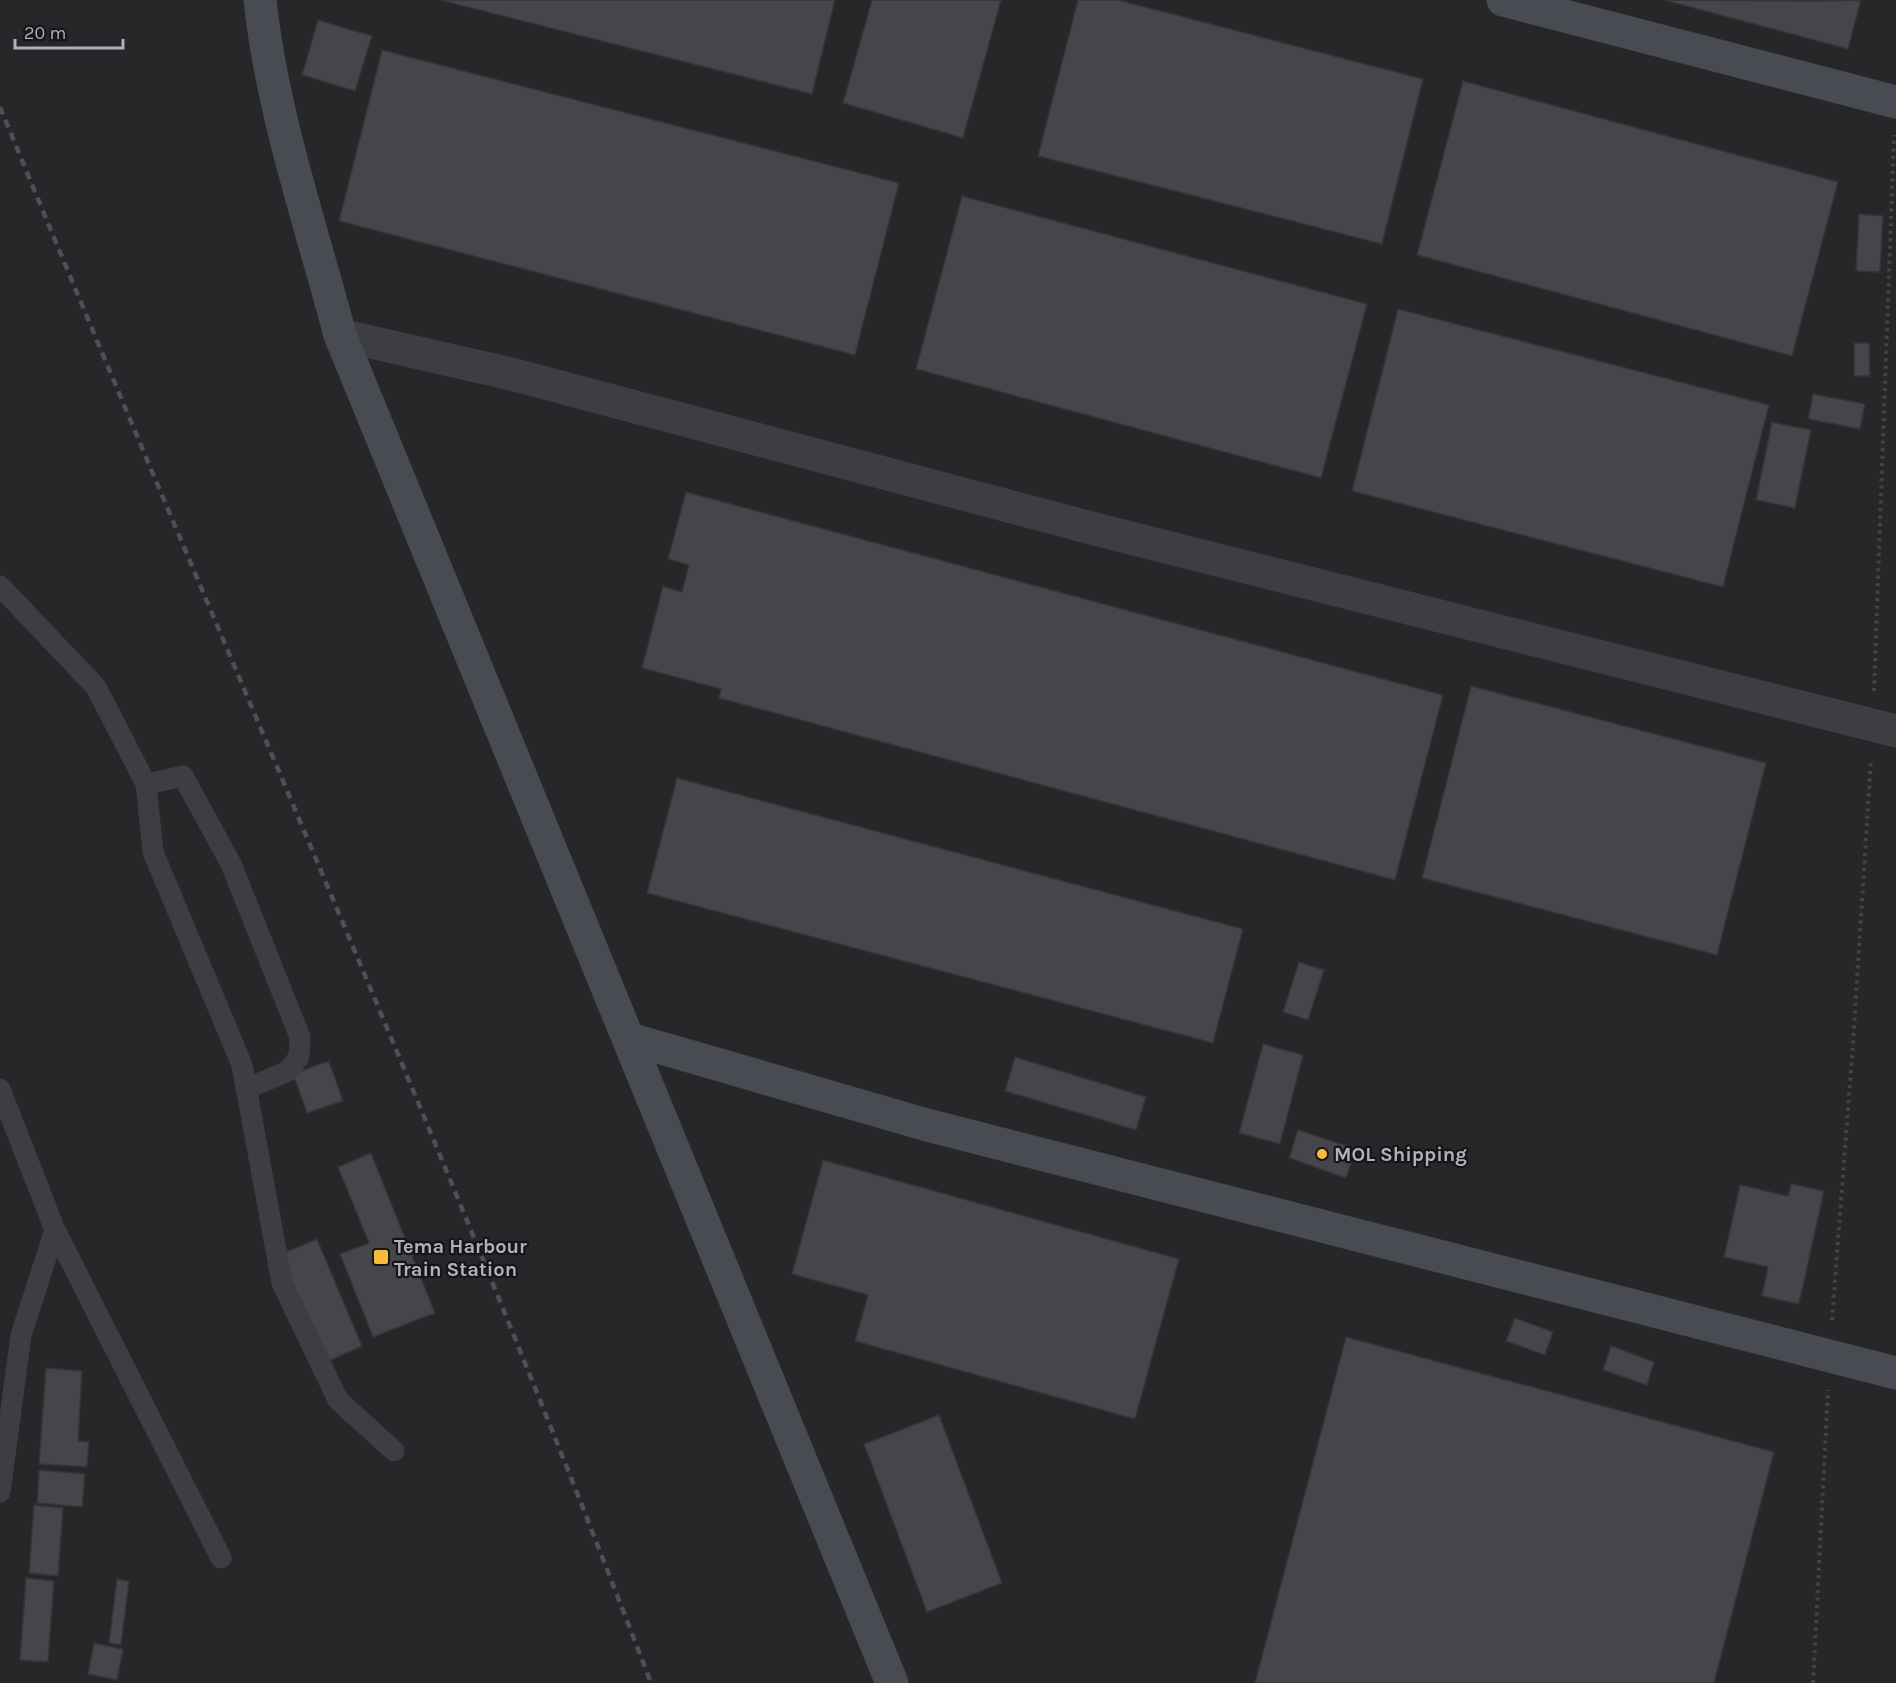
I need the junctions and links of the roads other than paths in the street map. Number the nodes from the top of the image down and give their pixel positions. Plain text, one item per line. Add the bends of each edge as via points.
1 (260, 0) edge
2 (1503, 0) edge
3 (1896, 102) edge
4 (340, 334) junction
5 (0, 586) edge
6 (1884, 728) edge
7 (146, 784) junction
8 (630, 1039) junction
9 (0, 1089) edge
10 (246, 1089) junction
11 (55, 1230) junction
12 (1896, 1373) edge
13 (394, 1451) dead end
14 (0, 1492) edge
15 (221, 1558) dead end
16 (891, 1683) edge

1 - 4 main road via 264,44 280,111
2 - 3 main road
4 - 6 street via 511,374 1095,529
4 - 8 main road
5 - 7 lane via 96,687
7 - 10 lane via 153,852 242,1065
7 - 10 lane via 183,776 231,864 300,1037 299,1058 288,1071
8 - 12 main road via 927,1125
8 - 16 main road
9 - 11 lane
10 - 13 lane via 282,1283 338,1400
11 - 14 lane via 21,1335
11 - 15 lane

